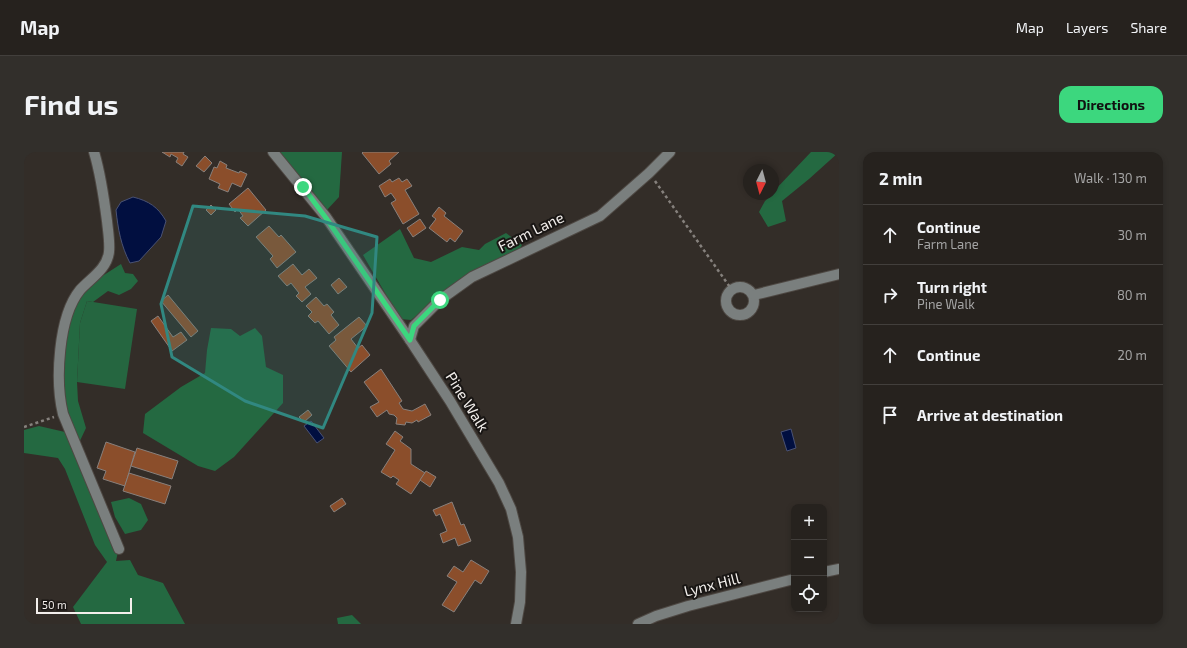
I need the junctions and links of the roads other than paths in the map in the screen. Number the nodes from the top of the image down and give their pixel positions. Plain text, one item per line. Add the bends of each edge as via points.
1 (94, 152) edge
2 (273, 152) edge
3 (670, 152) edge
4 (839, 274) edge
5 (754, 295) junction
6 (410, 340) junction
7 (119, 549) dead end
8 (839, 569) edge
9 (827, 571) edge
10 (791, 581) edge
11 (516, 624) edge
12 (638, 624) edge

1 - 7 street via 99,170 109,252 106,263 80,290 67,316 59,363 59,400 62,414
2 - 6 street, Pine Walk via 326,218
3 - 6 street, Farm Lane via 600,216 472,277 440,300 414,326
4 - 5 street
5 - 5 street via 747,289 736,287 728,294 727,305 739,314 746,313 753,308
6 - 11 street, Pine Walk via 450,401 499,483 511,509 518,536 521,572
8 - 9 street
10 - 12 street, Lynx Hill via 688,606

